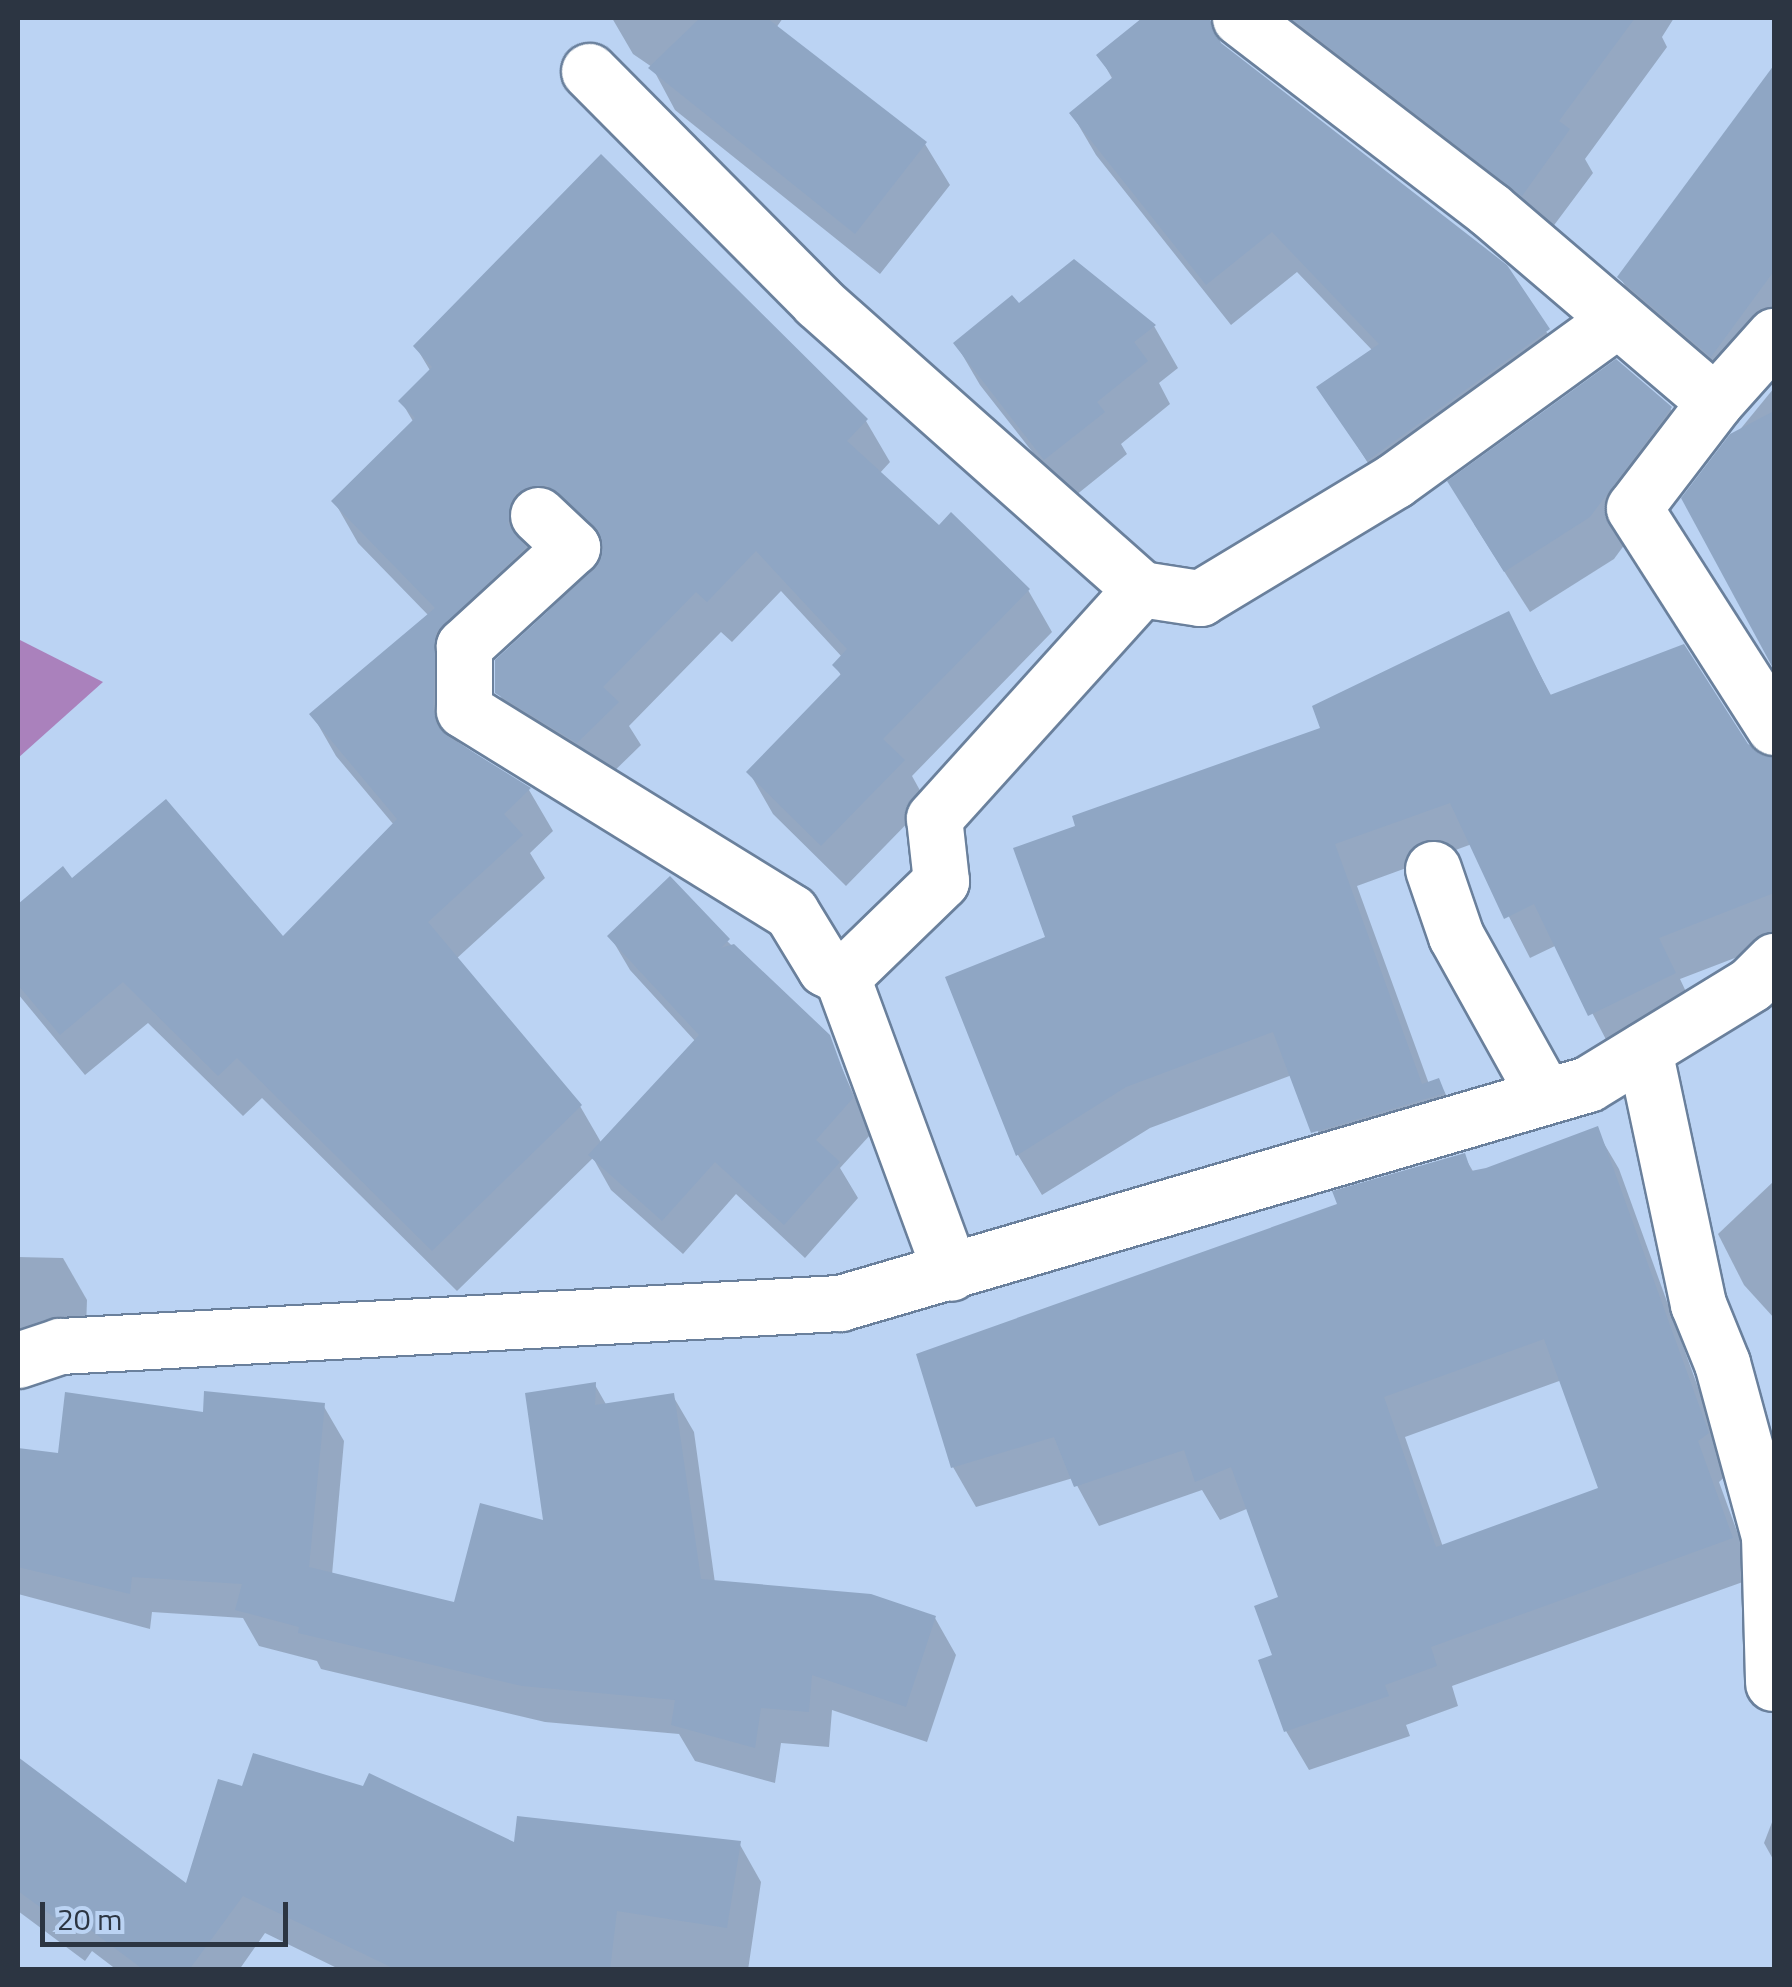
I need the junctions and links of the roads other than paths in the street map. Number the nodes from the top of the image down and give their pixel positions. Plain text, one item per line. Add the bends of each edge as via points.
1 (1240, 18) edge
2 (590, 71) dead end
3 (1618, 318) junction
4 (1774, 336) edge
5 (1716, 402) junction
6 (538, 515) dead end
7 (1141, 589) junction
8 (1774, 727) edge
9 (1433, 870) dead end
10 (1774, 961) edge
11 (842, 977) junction
12 (1644, 1050) junction
13 (1544, 1096) junction
14 (951, 1274) junction
15 (18, 1360) edge
16 (1773, 1683) edge

1 - 3 street
2 - 7 street via 818,302
3 - 5 street
3 - 7 street via 1394,481 1200,598
4 - 5 street
5 - 8 street via 1634,508
6 - 11 street via 572,547 464,646 464,710 791,912 825,968
7 - 11 street via 934,818 941,881
9 - 13 street via 1456,936
10 - 12 street via 1751,984
11 - 14 street
12 - 13 street via 1588,1084
12 - 16 street via 1698,1304 1722,1363 1769,1536
13 - 14 street
14 - 15 street via 840,1303 60,1346

